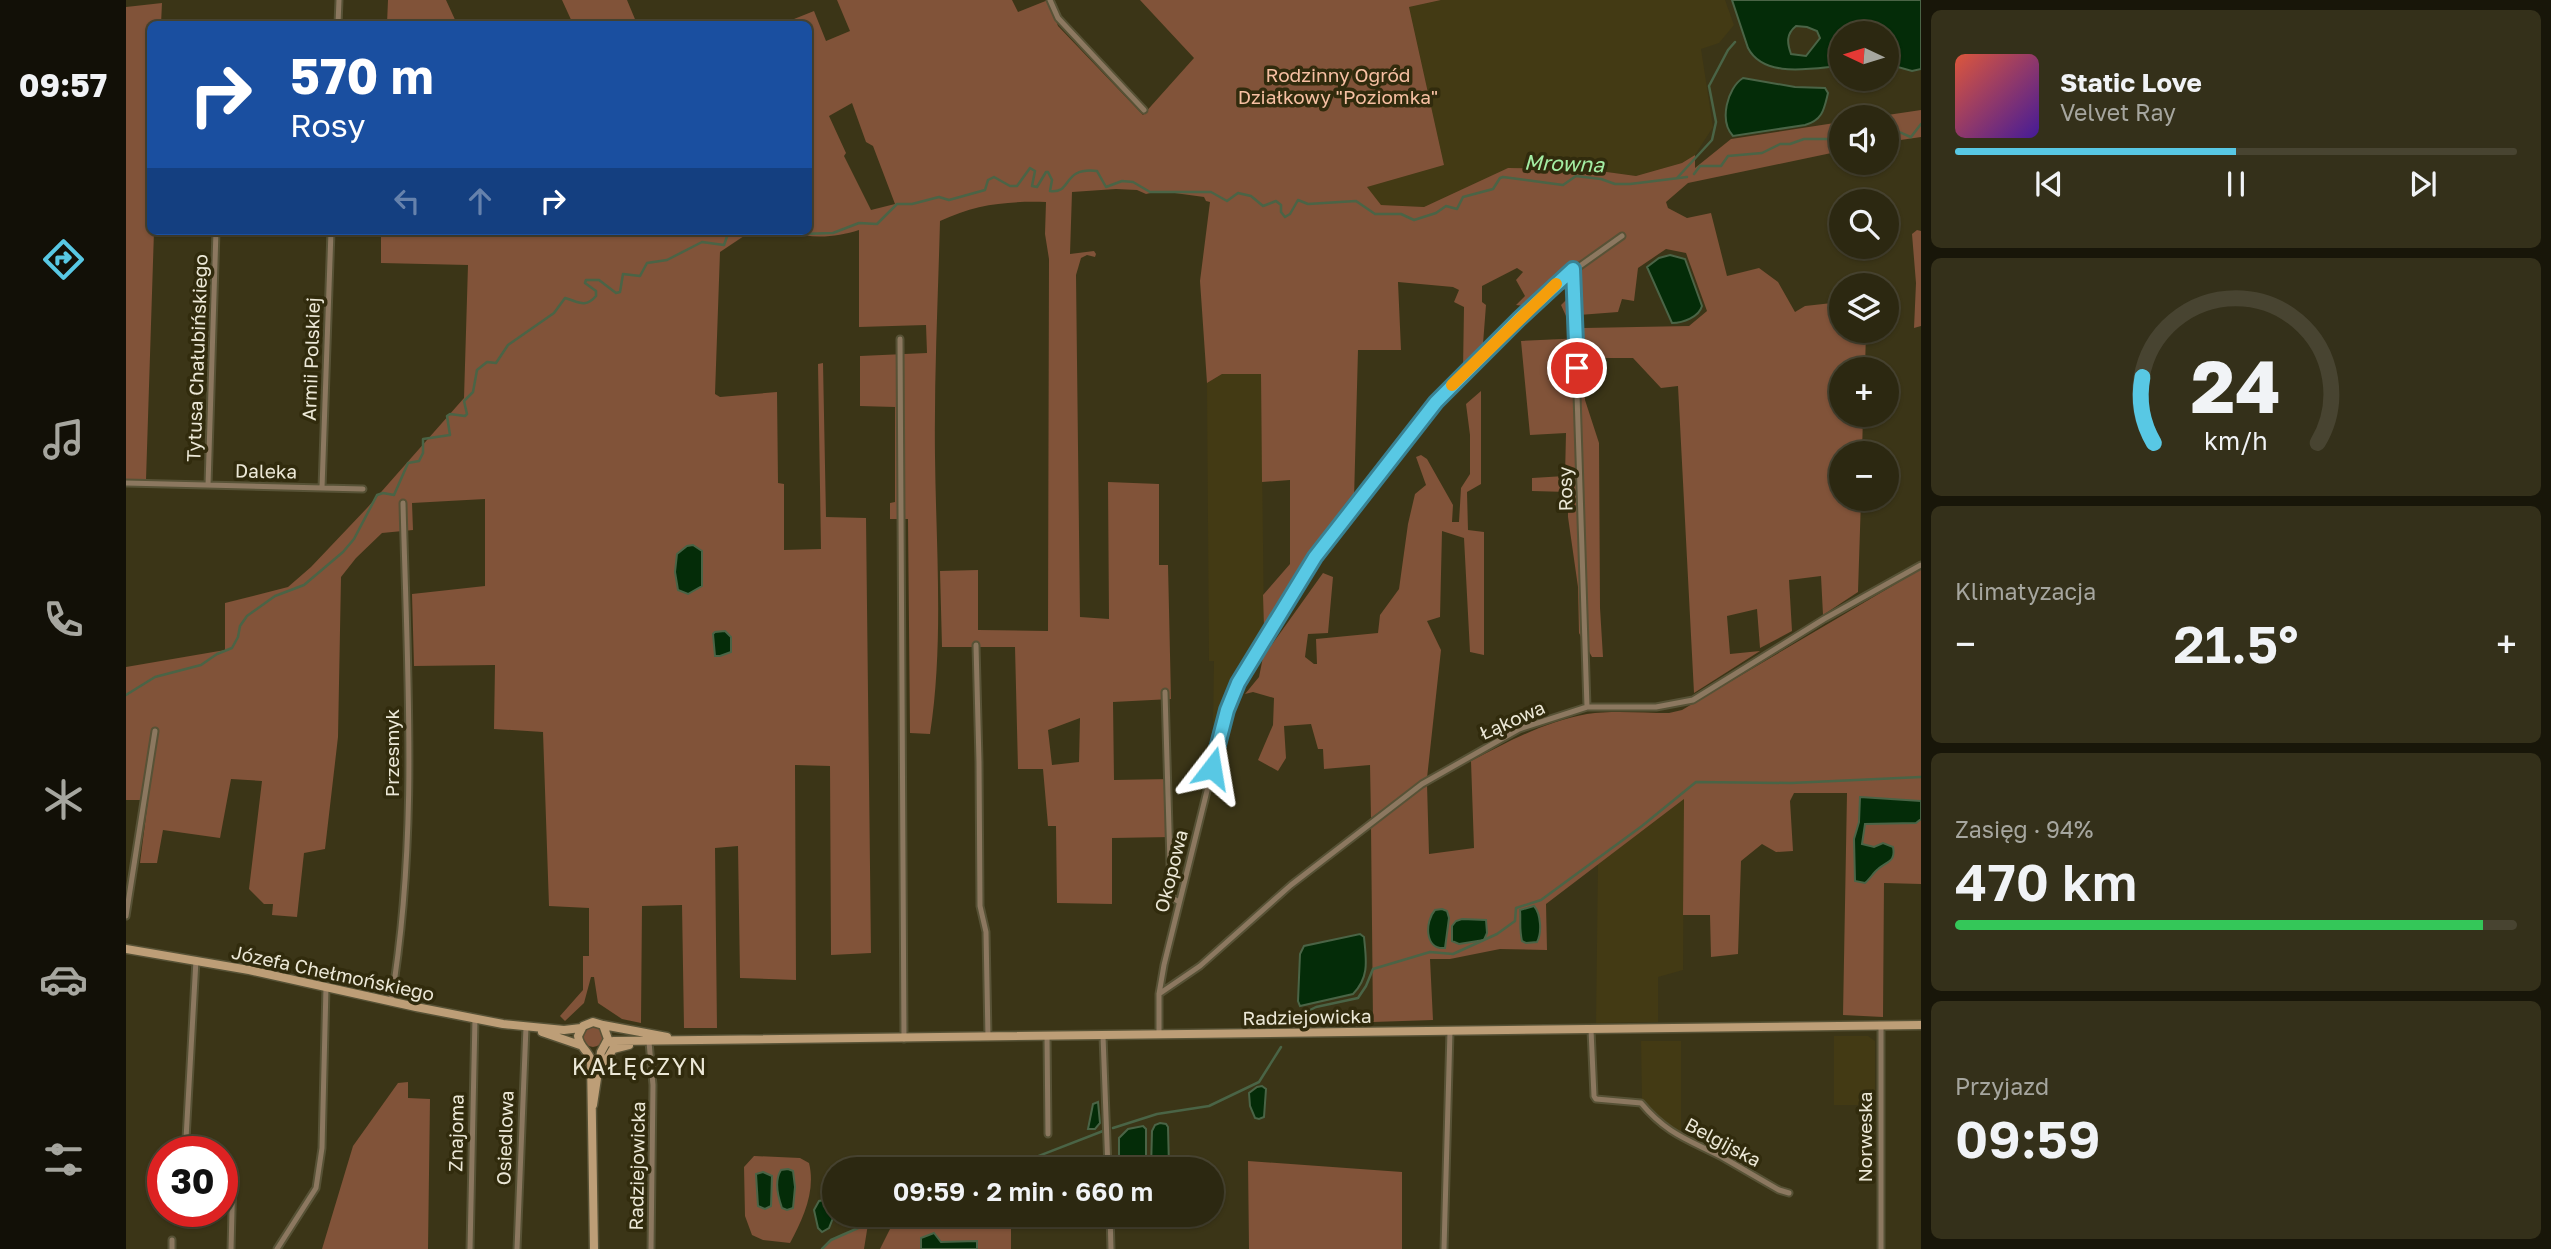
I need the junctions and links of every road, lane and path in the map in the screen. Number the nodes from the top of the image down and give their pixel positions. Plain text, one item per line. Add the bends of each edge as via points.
1 (339, 0) edge
2 (1050, 0) edge
3 (338, 21) edge
4 (1144, 110) dead end
5 (216, 235) edge
6 (331, 235) edge
7 (1622, 236) dead end
8 (1573, 269) junction
9 (900, 339) dead end
10 (126, 483) edge
11 (208, 485) junction
12 (322, 488) junction
13 (363, 489) dead end
14 (402, 503) dead end
15 (1921, 565) edge
16 (976, 645) dead end
17 (1165, 692) dead end
18 (1587, 707) junction
19 (155, 731) dead end
20 (1179, 902) junction
21 (126, 916) edge
22 (126, 949) edge
23 (196, 960) junction
24 (327, 987) junction
25 (1159, 993) junction
26 (391, 1002) junction
27 (475, 1018) junction
28 (603, 1025) junction
29 (1921, 1025) edge
30 (1881, 1026) junction
31 (529, 1028) junction
32 (581, 1028) junction
33 (1591, 1030) junction
34 (1450, 1031) junction
35 (1159, 1034) junction
36 (1104, 1035) junction
37 (1047, 1036) junction
38 (988, 1037) junction
39 (904, 1039) junction
40 (694, 1041) junction
41 (649, 1042) junction
42 (604, 1046) junction
43 (584, 1048) junction
44 (597, 1083) junction
45 (593, 1105) junction
46 (1048, 1134) dead end
47 (186, 1136) edge
48 (1108, 1157) edge
49 (1789, 1193) dead end
50 (232, 1227) edge
51 (1110, 1227) edge
52 (172, 1240) dead end
53 (172, 1249) edge
54 (232, 1249) edge
55 (277, 1249) edge
56 (470, 1249) edge
57 (517, 1249) edge
58 (594, 1249) edge
59 (651, 1249) edge
60 (1111, 1249) edge
61 (1444, 1249) edge
62 (1881, 1249) edge

1 - 3 street
2 - 4 street via 1058,18
5 - 11 street, Tytusa Chałubińskiego
6 - 12 street, Armii Polskiej
7 - 8 street, Okopowa
8 - 18 street, Rosy
8 - 20 street, Okopowa via 1424,415 1285,603 1227,710
9 - 39 street
10 - 11 street, Daleka
11 - 12 street, Daleka
12 - 13 street, Daleka
14 - 26 street, Przesmyk via 410,785
15 - 18 street, Łąkowa via 1693,700 1656,707
16 - 38 street via 980,906 986,932
17 - 20 street via 1171,897
18 - 25 street, Łąkowa via 1519,730 1422,783 1291,885 1199,966
19 - 21 street
20 - 25 street, Okopowa
22 - 23 main road, Józefa Chełmońskiego
23 - 24 main road, Józefa Chełmońskiego
23 - 47 street
24 - 26 main road, Józefa Chełmońskiego
24 - 55 street via 322,1148 316,1188
25 - 35 street, Okopowa
26 - 27 main road, Józefa Chełmońskiego
27 - 31 main road, Józefa Chełmońskiego
27 - 56 street, Znajoma
28 - 32 main road via 589,1022
28 - 40 main road, Radziejowicka
28 - 42 main road via 608,1034
29 - 30 main road, Radziejowicka
30 - 33 main road, Radziejowicka
30 - 62 street, Norweska
31 - 32 main road, Józefa Chełmońskiego
31 - 43 main road, Józefa Chełmońskiego
31 - 57 street, Osiedlowa
32 - 43 main road via 578,1036
33 - 34 main road, Radziejowicka
33 - 49 street, Belgijska via 1596,1099 1641,1103 1675,1135
34 - 35 main road, Radziejowicka
34 - 61 street
35 - 36 main road, Radziejowicka
36 - 37 main road, Radziejowicka
36 - 48 street
37 - 38 main road, Radziejowicka
37 - 46 street
38 - 39 main road, Radziejowicka
39 - 40 main road, Radziejowicka
40 - 41 main road, Radziejowicka
41 - 42 main road, Radziejowicka via 614,1041
41 - 44 main road via 613,1049
41 - 59 street, Radziejowicka via 653,1085
42 - 43 main road via 593,1052
42 - 44 main road
43 - 45 main road via 591,1059
44 - 45 main road
45 - 58 main road
50 - 54 street
51 - 60 street
52 - 53 street

